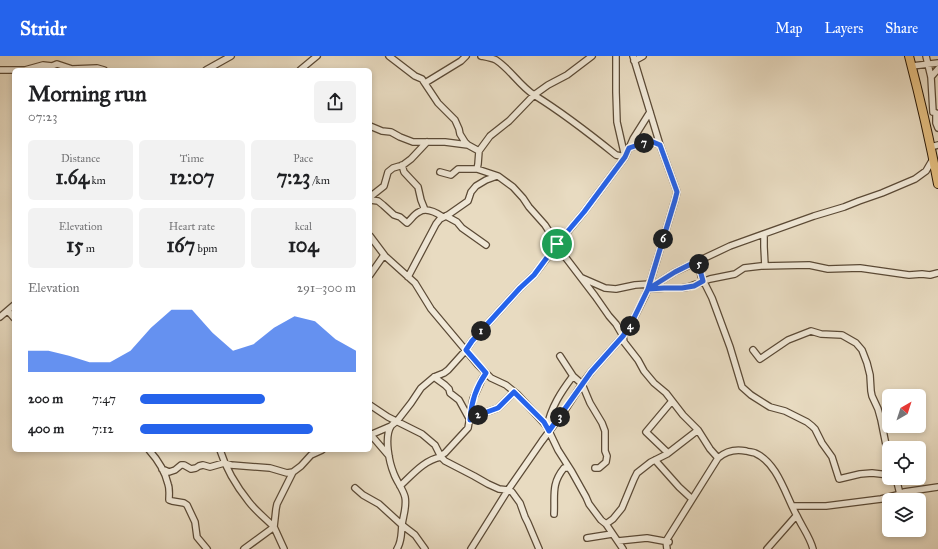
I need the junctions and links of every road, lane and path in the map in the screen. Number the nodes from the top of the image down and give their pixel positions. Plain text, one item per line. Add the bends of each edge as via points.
1 (232, 56) edge
2 (317, 56) edge
3 (389, 56) edge
4 (466, 56) edge
5 (481, 56) edge
6 (592, 56) edge
7 (616, 56) edge
8 (643, 56) edge
9 (909, 56) edge
10 (926, 56) edge
11 (634, 58) edge
12 (938, 63) edge
13 (928, 64) junction
14 (912, 66) junction
15 (32, 68) edge
16 (72, 68) edge
17 (72, 68) edge
18 (97, 68) edge
19 (210, 68) edge
20 (302, 68) edge
21 (938, 69) edge
22 (0, 70) edge
23 (12, 70) edge
24 (931, 77) junction
25 (425, 83) junction
26 (534, 95) junction
27 (650, 112) junction
28 (936, 113) edge
29 (924, 115) junction
30 (372, 127) edge
31 (938, 128) edge
32 (427, 142) junction
33 (468, 145) junction
34 (660, 145) junction
35 (934, 146) edge
36 (629, 148) junction
37 (479, 151) junction
38 (625, 157) junction
39 (933, 159) junction
40 (402, 165) junction
41 (476, 169) junction
42 (440, 172) dead end
43 (497, 176) junction
44 (938, 184) edge
45 (372, 195) edge
46 (372, 200) edge
47 (426, 210) junction
48 (445, 216) junction
49 (764, 234) junction
50 (372, 239) edge
51 (486, 244) dead end
52 (557, 244) junction
53 (384, 255) junction
54 (699, 260) junction
55 (765, 266) junction
56 (372, 272) edge
57 (938, 273) edge
58 (408, 277) junction
59 (581, 278) junction
60 (703, 281) junction
61 (603, 287) junction
62 (649, 287) junction
63 (596, 297) junction
64 (12, 307) edge
65 (8, 310) junction
66 (12, 315) edge
67 (0, 317) edge
68 (623, 336) junction
69 (466, 350) junction
70 (753, 350) dead end
71 (560, 356) dead end
72 (486, 373) junction
73 (573, 376) junction
74 (434, 377) junction
75 (582, 384) junction
76 (514, 392) junction
77 (672, 401) junction
78 (372, 406) edge
79 (470, 420) junction
80 (397, 421) junction
81 (391, 426) junction
82 (548, 429) junction
83 (698, 430) junction
84 (372, 434) edge
85 (372, 437) edge
86 (885, 441) edge
87 (151, 452) edge
88 (221, 452) edge
89 (318, 452) edge
90 (668, 453) junction
91 (441, 456) junction
92 (389, 457) junction
93 (718, 458) junction
94 (655, 460) junction
95 (224, 463) junction
96 (569, 468) junction
97 (596, 468) dead end
98 (162, 469) junction
99 (293, 472) junction
100 (882, 474) edge
101 (400, 486) junction
102 (938, 487) edge
103 (355, 488) dead end
104 (508, 490) junction
105 (902, 493) edge
106 (692, 499) junction
107 (882, 499) edge
108 (792, 506) junction
109 (554, 514) dead end
110 (796, 516) junction
111 (606, 524) junction
112 (402, 525) junction
113 (274, 527) junction
114 (612, 534) junction
115 (588, 538) dead end
116 (618, 541) junction
117 (668, 542) junction
118 (207, 549) edge
119 (244, 549) edge
120 (284, 549) edge
121 (397, 549) edge
122 (425, 549) edge
123 (471, 549) edge
124 (539, 549) edge
125 (622, 549) edge
126 (667, 549) edge
127 (767, 549) edge
128 (813, 549) edge

1 - 19 street
2 - 20 street
3 - 25 street
4 - 25 street
5 - 26 street via 494,59
6 - 26 street
7 - 38 street via 617,122
8 - 11 street
9 - 14 highway
10 - 13 street
11 - 27 street
12 - 13 street
13 - 14 street
13 - 24 street
14 - 29 highway
15 - 16 street via 57,64
17 - 18 street
21 - 24 street
22 - 23 street
24 - 28 street
25 - 33 street via 455,120 460,134
26 - 37 street via 490,136
26 - 38 street via 560,111 616,155
27 - 34 street
27 - 36 street
28 - 29 street
28 - 31 street
29 - 35 highway
30 - 32 street via 413,142
32 - 33 street
32 - 40 street
33 - 37 street
34 - 36 street via 647,142
34 - 62 street via 677,192
35 - 39 highway
36 - 38 street
37 - 41 street
38 - 52 street
39 - 44 highway
39 - 49 street via 926,171 915,179 882,194
40 - 45 street via 388,172 384,186
40 - 47 street via 404,172 418,187
41 - 42 street via 458,169 451,175
41 - 43 street
43 - 48 street via 476,186 468,202
43 - 52 street via 514,187
46 - 47 street via 378,201 407,223 417,212
47 - 48 street
48 - 51 street
48 - 58 street via 436,224
49 - 54 street
49 - 55 street
50 - 53 street
52 - 59 street
52 - 69 street via 534,275
53 - 56 street
53 - 58 street
54 - 60 street
54 - 62 street
55 - 57 street via 860,268 909,275
55 - 60 street via 748,267 735,274
58 - 69 street via 416,283 431,309
59 - 61 street
59 - 63 street
60 - 62 street via 682,288
60 - 100 street via 712,298 742,386 770,407 785,411 812,426 832,457 839,479 860,474
61 - 62 street
61 - 63 street
62 - 68 street
63 - 68 street
64 - 65 street
65 - 66 street
65 - 67 street
68 - 75 street
68 - 77 street via 624,342 644,371
69 - 72 street
69 - 74 street via 448,370
70 - 86 street via 760,359 788,340 811,331 842,335 856,343 868,363 871,391 882,420
71 - 73 street
72 - 76 street
72 - 79 street via 473,400
73 - 75 street
73 - 82 street via 552,410
74 - 79 street via 459,400
74 - 80 street via 421,388
75 - 82 street
75 - 97 street via 605,431 606,462
76 - 79 street via 498,408
76 - 82 street
77 - 83 street
77 - 90 street via 646,432
78 - 80 street
79 - 91 street via 468,428
80 - 81 street
80 - 91 street via 422,434 435,445
81 - 84 street
81 - 92 street via 388,434
82 - 96 street
82 - 104 street
83 - 90 street
83 - 93 street
85 - 92 street
87 - 98 street
88 - 95 street
89 - 99 street
90 - 94 street
91 - 101 street via 413,473
91 - 104 street via 445,461 488,484
92 - 101 street
93 - 106 street
93 - 108 street via 731,451 756,453 768,462 779,478
94 - 106 street
94 - 111 street via 637,473 622,508
95 - 98 street via 191,469 181,465 168,472
95 - 99 street
95 - 113 street via 249,502
96 - 109 street via 564,468 556,483
96 - 111 street via 589,504
98 - 118 street via 168,483 169,500 184,503 188,507 195,522 197,537
99 - 113 street via 276,509
101 - 112 street via 405,506
102 - 105 street
103 - 112 street via 379,504
104 - 123 street
104 - 124 street via 520,503
106 - 117 street
107 - 108 street via 826,506
108 - 110 street
110 - 127 street
110 - 128 street
111 - 114 street
112 - 121 street
112 - 122 street via 415,535
113 - 119 street
113 - 120 street
114 - 115 street
114 - 116 street
116 - 117 street via 647,538
116 - 125 street
117 - 126 street

